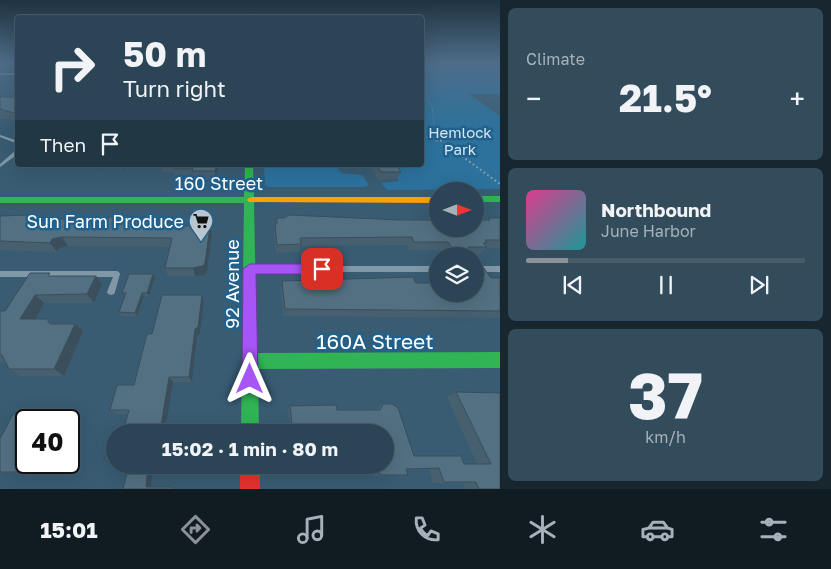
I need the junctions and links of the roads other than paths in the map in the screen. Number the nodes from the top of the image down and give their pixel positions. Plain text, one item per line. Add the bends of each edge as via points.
1 (0, 136) edge
2 (15, 142) edge
3 (15, 154) edge
4 (0, 166) edge
5 (250, 167) edge
6 (500, 199) edge
7 (0, 200) edge
8 (249, 200) junction
9 (429, 200) edge
10 (484, 200) edge
11 (250, 269) junction
12 (429, 269) edge
13 (484, 269) edge
14 (500, 269) edge
15 (0, 274) edge
16 (111, 292) dead end
17 (500, 360) edge
18 (250, 361) junction
19 (250, 424) edge
20 (250, 474) edge
21 (250, 489) edge

1 - 2 lane
3 - 4 lane
5 - 8 main road, 92 Avenue
6 - 10 main road
7 - 8 main road, 160 Street
8 - 9 main road, 160 Street
8 - 11 main road, 92 Avenue
11 - 12 lane
11 - 18 main road, 92 Avenue
13 - 14 lane
15 - 16 lane via 117,274
17 - 18 main road, 160A Street
18 - 19 main road, 92 Avenue
20 - 21 main road

